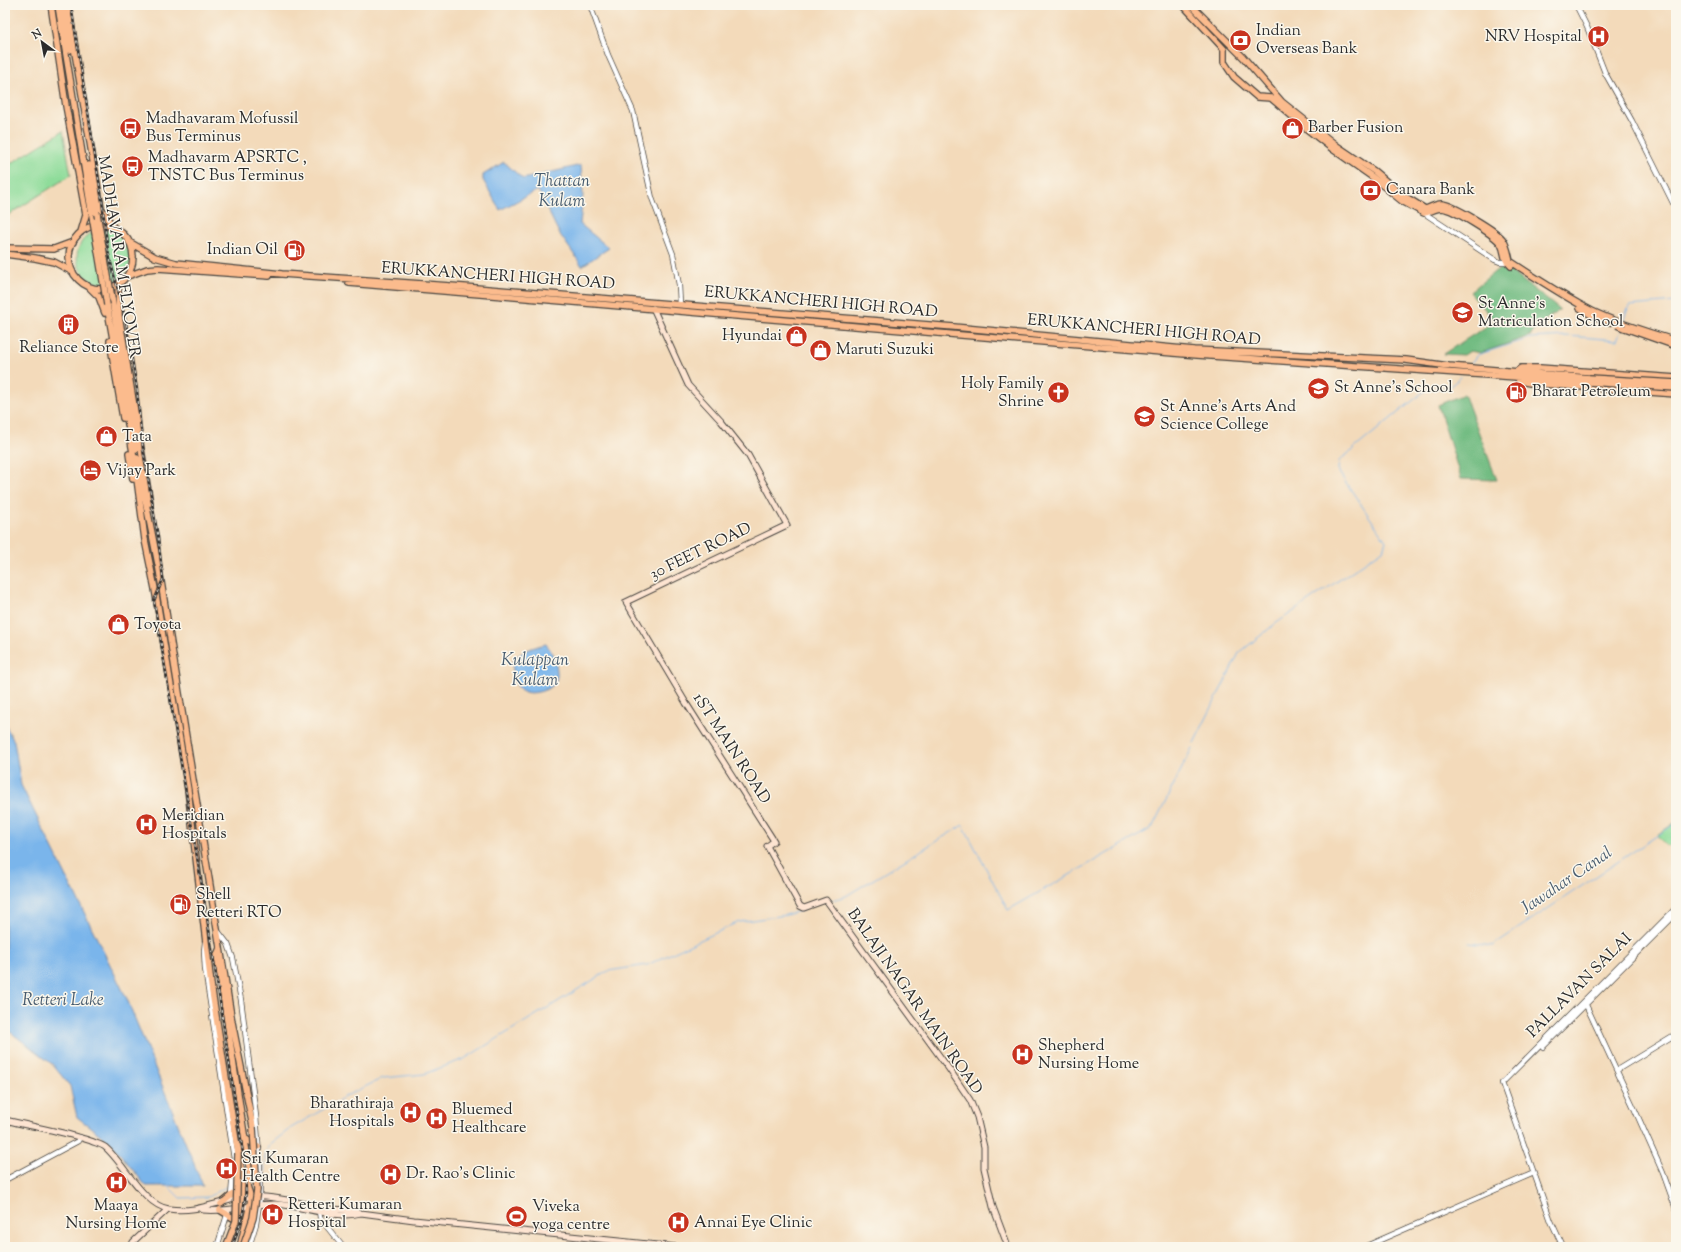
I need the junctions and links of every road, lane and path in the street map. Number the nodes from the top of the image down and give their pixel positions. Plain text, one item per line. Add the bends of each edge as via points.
1 (51, 5) edge
2 (58, 5) edge
3 (62, 5) edge
4 (67, 5) edge
5 (590, 5) edge
6 (1184, 5) edge
7 (1191, 5) edge
8 (1576, 5) edge
9 (1676, 209) edge
10 (1424, 213) junction
11 (113, 227) junction
12 (81, 232) junction
13 (73, 242) junction
14 (129, 242) junction
15 (5, 248) edge
16 (5, 254) edge
17 (155, 258) junction
18 (1509, 262) junction
19 (153, 268) junction
20 (73, 272) junction
21 (125, 277) junction
22 (118, 284) junction
23 (88, 286) junction
24 (680, 304) junction
25 (653, 308) junction
26 (1624, 326) junction
27 (1001, 335) junction
28 (1676, 341) edge
29 (1676, 346) edge
30 (1144, 348) junction
31 (1449, 369) junction
32 (1516, 374) junction
33 (1675, 379) edge
34 (1589, 380) junction
35 (1675, 392) edge
36 (142, 507) junction
37 (148, 514) junction
38 (626, 602) joint
39 (827, 902) joint
40 (1676, 908) edge
41 (1676, 915) edge
42 (218, 931) junction
43 (207, 940) junction
44 (220, 948) junction
45 (207, 950) junction
46 (1586, 1004) junction
47 (1676, 1034) edge
48 (1617, 1070) junction
49 (1503, 1084) junction
50 (5, 1120) edge
51 (80, 1137) junction
52 (246, 1139) junction
53 (258, 1147) junction
54 (248, 1149) junction
55 (259, 1157) junction
56 (1534, 1173) junction
57 (5, 1180) edge
58 (242, 1188) junction
59 (232, 1194) junction
60 (241, 1198) junction
61 (251, 1198) junction
62 (260, 1198) junction
63 (230, 1201) junction
64 (259, 1204) junction
65 (240, 1206) junction
66 (250, 1206) junction
67 (220, 1207) junction
68 (168, 1209) junction
69 (1676, 1209) edge
70 (228, 1211) junction
71 (319, 1211) junction
72 (361, 1213) junction
73 (238, 1221) junction
74 (256, 1224) junction
75 (246, 1228) junction
76 (662, 1246) edge
77 (131, 1247) edge
78 (217, 1247) edge
79 (228, 1247) edge
80 (240, 1247) edge
81 (243, 1247) edge
82 (249, 1247) edge
83 (343, 1247) edge
84 (677, 1247) edge
85 (1008, 1247) edge
86 (1364, 1247) edge
87 (1562, 1247) edge

1 - 12 main road via 86,215
2 - 36 main road, MADHAVARAM FLYOVER, bridge
3 - 36 main road, MADHAVARAM FLYOVER, bridge
4 - 11 main road via 101,208
5 - 24 street via 608,55 633,111 652,198 673,254
6 - 10 main road via 1224,48 1224,62 1234,77 1257,97 1271,98 1307,129 1402,201
7 - 18 main road via 1273,92 1310,126 1422,208 1443,204 1498,234 1503,240
8 - 9 street via 1588,27 1605,73
10 - 18 street via 1494,260
10 - 18 main road via 1442,208 1456,213 1492,235 1500,243
11 - 12 main road via 96,225
11 - 14 main road
12 - 13 main road
13 - 15 main road via 54,249
13 - 20 main road via 70,257
14 - 17 main road, ERUKKANCHERI HIGH ROAD
14 - 21 main road via 133,260
16 - 20 main road via 54,262
17 - 19 main road
17 - 24 main road, ERUKKANCHERI HIGH ROAD via 176,263 282,274
18 - 26 main road, bridge via 1532,280 1591,315
19 - 21 main road
19 - 25 main road via 306,278
20 - 23 main road
21 - 22 main road
22 - 23 main road via 103,288
22 - 37 main road via 119,316 150,508
23 - 36 main road via 99,297 104,308 137,508
24 - 27 main road, ERUKKANCHERI HIGH ROAD
25 - 27 main road via 882,329
25 - 38 main road, 30 FEET ROAD via 688,385 748,456 787,525
26 - 28 main road
26 - 29 main road
27 - 30 main road, ERUKKANCHERI HIGH ROAD
30 - 31 main road
30 - 31 main road, ERUKKANCHERI HIGH ROAD via 1406,360
31 - 32 main road, ERUKKANCHERI HIGH ROAD via 1474,368
31 - 32 main road via 1465,373
32 - 33 main road via 1521,368 1540,368
32 - 34 main road
32 - 35 main road via 1519,381 1530,383
33 - 34 main road, bridge
33 - 35 main road
34 - 35 main road, bridge
36 - 37 main road, MADHAVARAM FLYOVER
36 - 43 main road via 187,784
37 - 42 main road
38 - 39 main road, 1ST MAIN ROAD via 686,703 774,841 767,846 802,907
39 - 85 main road, BALAJI NAGAR MAIN ROAD via 970,1100 984,1147 984,1168 993,1207
40 - 49 street, PALLAVAN SALAI
41 - 46 street
42 - 44 main road
42 - 53 street via 228,944 241,1000
43 - 45 main road
43 - 59 street via 204,945 205,969 234,1159
44 - 52 main road via 217,955
44 - 81 main road, bridge via 253,1127 256,1190 253,1218
45 - 58 main road via 211,957 243,1167
45 - 79 main road, bridge via 238,1153 236,1221
46 - 48 street
46 - 49 street
47 - 48 street
48 - 69 street
49 - 56 street
50 - 51 main road
51 - 57 street via 78,1141
51 - 68 main road via 104,1146 146,1197
52 - 53 main road
52 - 54 main road
53 - 55 street
54 - 55 main road
54 - 61 main road via 247,1186
55 - 62 street
56 - 86 street
56 - 87 street
58 - 59 main road
58 - 60 main road
59 - 63 street
59 - 67 main road
60 - 61 main road
60 - 63 main road
60 - 65 main road
61 - 62 main road
61 - 66 main road
62 - 64 street
62 - 72 main road
63 - 67 main road
64 - 66 main road
64 - 71 main road via 277,1204
64 - 74 street
65 - 66 main road
65 - 70 main road
65 - 73 main road
66 - 75 main road
67 - 68 main road via 213,1211
67 - 70 main road
68 - 77 main road via 133,1242
70 - 73 main road
70 - 78 street
71 - 72 main road via 353,1215
71 - 83 street via 320,1218
72 - 76 main road
73 - 79 main road
74 - 75 main road
74 - 82 street
75 - 80 main road
76 - 84 main road

